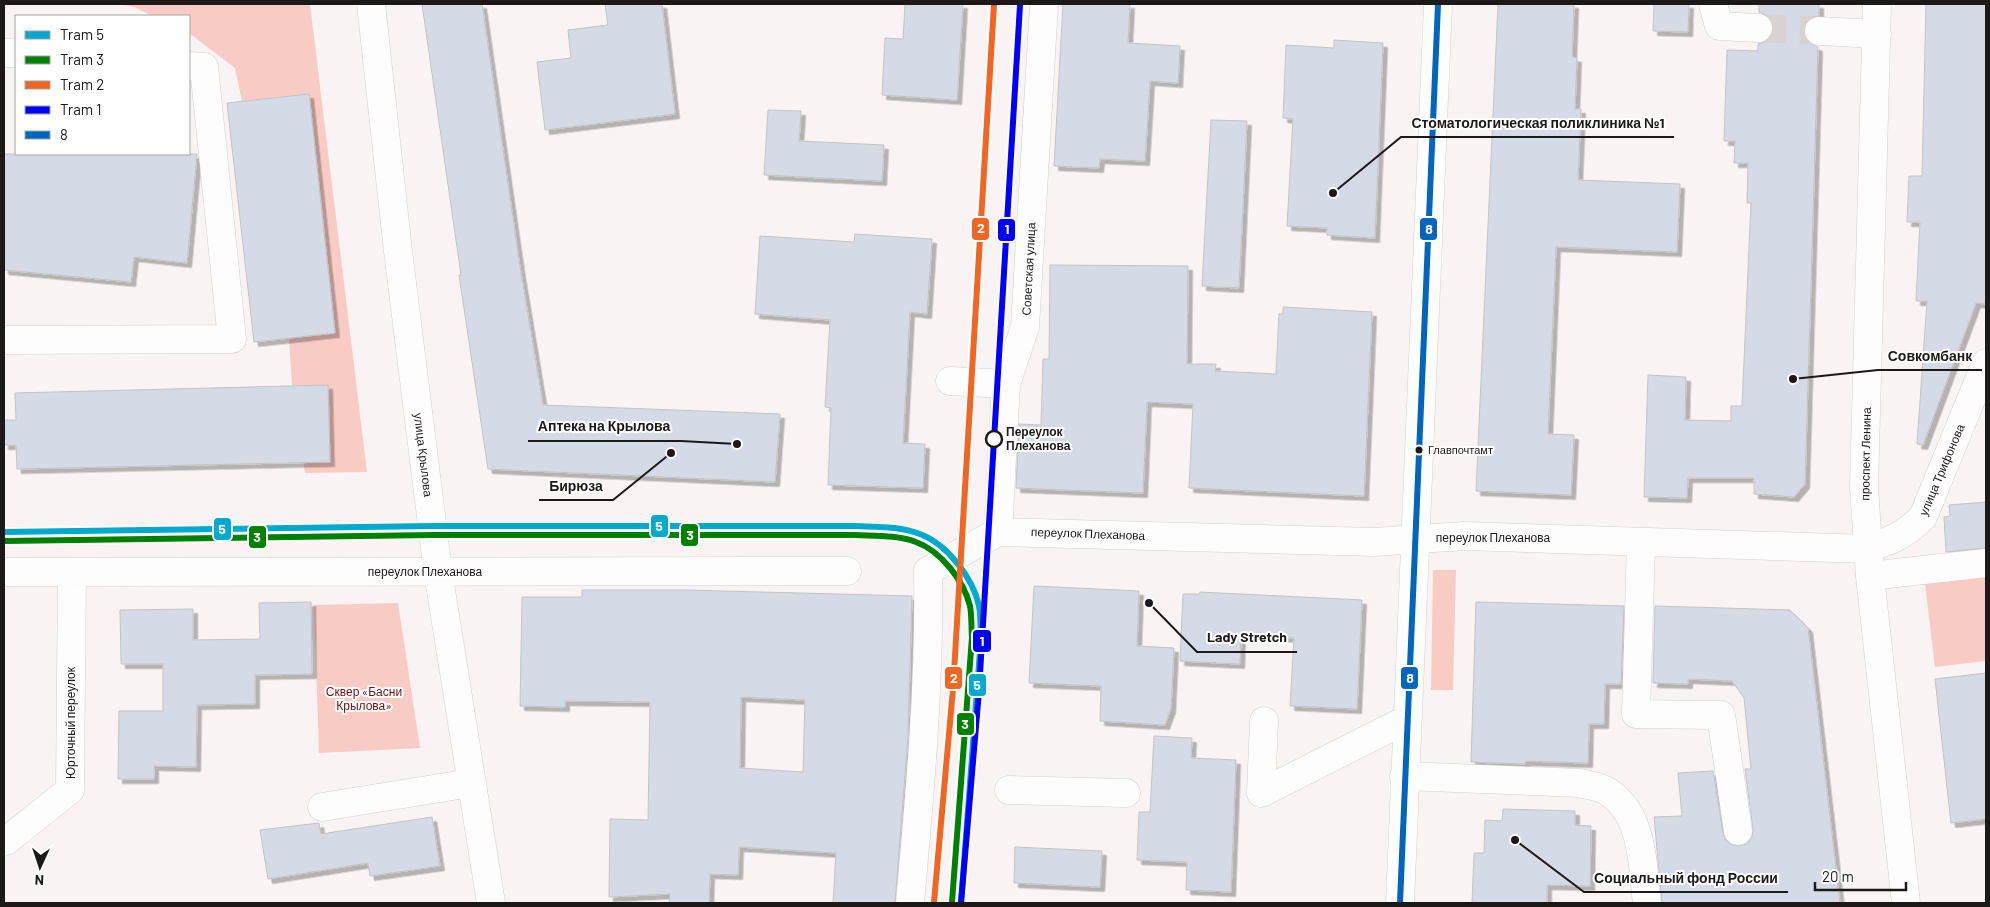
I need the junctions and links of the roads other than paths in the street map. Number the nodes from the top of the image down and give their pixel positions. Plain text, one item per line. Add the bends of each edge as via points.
1 (371, 4) edge
2 (1044, 4) edge
3 (1438, 4) edge
4 (1713, 4) edge
5 (1877, 4) edge
6 (1758, 28) tunnel mouth
7 (1818, 31) tunnel mouth
8 (1877, 34) junction
9 (190, 66) edge
10 (4, 340) edge
11 (1986, 363) edge
12 (950, 381) dead end
13 (1006, 384) junction
14 (998, 532) junction
15 (1415, 538) junction
16 (1641, 542) junction
17 (1867, 549) junction
18 (1986, 563) edge
19 (847, 571) dead end
20 (4, 572) edge
21 (72, 572) junction
22 (438, 572) junction
23 (1870, 576) junction
24 (1406, 720) junction
25 (1264, 721) dead end
26 (1404, 776) junction
27 (472, 783) junction
28 (1009, 790) dead end
29 (1126, 793) dead end
30 (322, 807) dead end
31 (1738, 831) dead end
32 (4, 841) edge
33 (491, 903) edge
34 (910, 903) edge
35 (1400, 903) edge
36 (1647, 903) edge
37 (1906, 903) edge

1 - 22 main road, улица Крылова
2 - 13 main road, Советская улица via 1025,327
3 - 15 main road
4 - 6 main road via 1719,26
5 - 8 main road, проспект Ленина
7 - 8 main road
8 - 17 main road, проспект Ленина via 1864,487
9 - 10 main road via 204,67 232,339
11 - 17 main road, улица Трифонова via 1923,518 1897,538
12 - 13 main road
13 - 14 main road, Советская улица
14 - 15 main road, переулок Плеханова via 1374,542
14 - 34 main road via 928,571 927,702
15 - 16 main road, переулок Плеханова via 1464,536
15 - 24 main road
16 - 17 main road, переулок Плеханова
16 - 31 main road via 1636,714 1721,715
17 - 23 main road, проспект Ленина
18 - 23 main road
19 - 22 main road, переулок Плеханова
20 - 21 main road, переулок Плеханова
21 - 22 main road, переулок Плеханова
21 - 32 main road, Юрточный переулок via 70,790
22 - 27 main road, улица Крылова
23 - 37 main road, проспект Ленина
24 - 25 main road via 1261,793
24 - 26 main road
26 - 35 main road
26 - 36 main road via 1580,784 1602,789 1617,800 1631,817 1638,839
27 - 30 main road
27 - 33 main road, улица Крылова
28 - 29 main road

